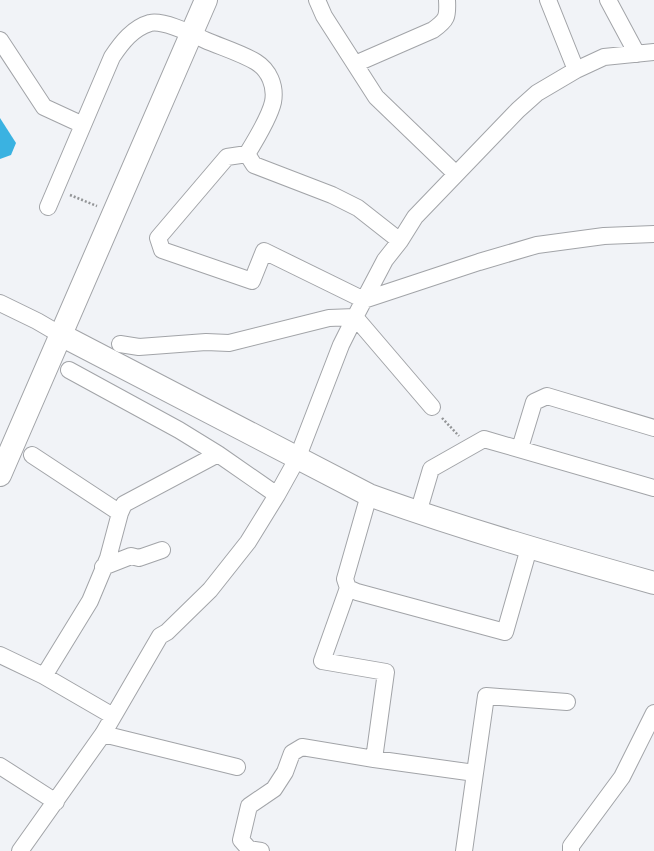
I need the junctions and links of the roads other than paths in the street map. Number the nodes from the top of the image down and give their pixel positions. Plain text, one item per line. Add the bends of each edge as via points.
1 (206, 0) edge
2 (317, 0) edge
3 (447, 0) edge
4 (548, 0) edge
5 (608, 0) edge
6 (191, 34) junction
7 (0, 40) edge
8 (654, 52) edge
9 (637, 54) junction
10 (356, 64) junction
11 (576, 70) junction
12 (84, 125) junction
13 (248, 154) junction
14 (456, 174) junction
15 (48, 206) dead end
16 (654, 234) edge
17 (400, 241) junction
18 (364, 300) junction
19 (0, 303) edge
20 (355, 317) junction
21 (61, 335) junction
22 (120, 344) dead end
23 (68, 370) dead end
24 (432, 407) road end
25 (654, 428) edge
26 (520, 448) junction
27 (218, 454) junction
28 (32, 455) dead end
29 (297, 459) junction
30 (0, 475) edge
31 (654, 488) edge
32 (278, 495) junction
33 (369, 496) junction
34 (120, 513) junction
35 (418, 513) junction
36 (529, 548) junction
37 (162, 550) dead end
38 (103, 567) junction
39 (654, 583) edge
40 (348, 588) junction
41 (0, 655) edge
42 (44, 676) junction
43 (567, 702) dead end
44 (654, 713) edge
45 (112, 716) junction
46 (103, 734) junction
47 (374, 759) junction
48 (0, 766) edge
49 (238, 767) dead end
50 (475, 773) junction
51 (56, 802) junction
52 (253, 850) edge
53 (20, 851) edge
54 (464, 851) edge
55 (572, 851) edge

1 - 6 street
2 - 10 street via 324,16
3 - 10 street via 448,14 444,22 433,30
4 - 11 street
5 - 9 street
6 - 12 street via 164,24 152,23 138,28 124,40 112,56
6 - 13 street via 256,62 267,71 273,85 273,101
6 - 21 street
7 - 12 street via 44,107
8 - 9 street
9 - 11 street via 604,57
10 - 14 street via 376,97
11 - 14 street via 537,93
12 - 15 street
13 - 17 street via 254,165 332,195 358,208
13 - 18 street via 227,157 158,238 162,250 252,281 264,251
14 - 17 street via 415,218
16 - 18 street via 604,236 537,245
17 - 18 street via 385,260
18 - 20 street
19 - 21 street
20 - 22 street via 329,318 229,343 206,342 139,347
20 - 24 street
20 - 29 street via 341,345
21 - 29 street
21 - 30 street
23 - 27 street via 180,430
25 - 26 street via 547,396 534,402
26 - 31 street
26 - 35 street via 484,439 431,469
27 - 32 street
27 - 34 street via 124,504
28 - 34 street
29 - 32 street
29 - 33 street
32 - 45 street via 248,542 210,590 160,636
33 - 35 street
33 - 40 street via 345,579
34 - 38 street via 108,558
35 - 36 street
36 - 39 street
36 - 40 street via 505,632
37 - 38 street via 139,558 131,556
38 - 42 street via 90,601
40 - 47 street via 322,661 386,672
41 - 42 street
42 - 45 street
43 - 50 street via 486,696
44 - 55 street via 622,777 571,846
45 - 46 street
46 - 49 street
46 - 51 street
47 - 50 street
47 - 52 street via 302,746 292,753 285,772 274,789 249,806 241,840
48 - 51 street
50 - 54 street
51 - 53 street

